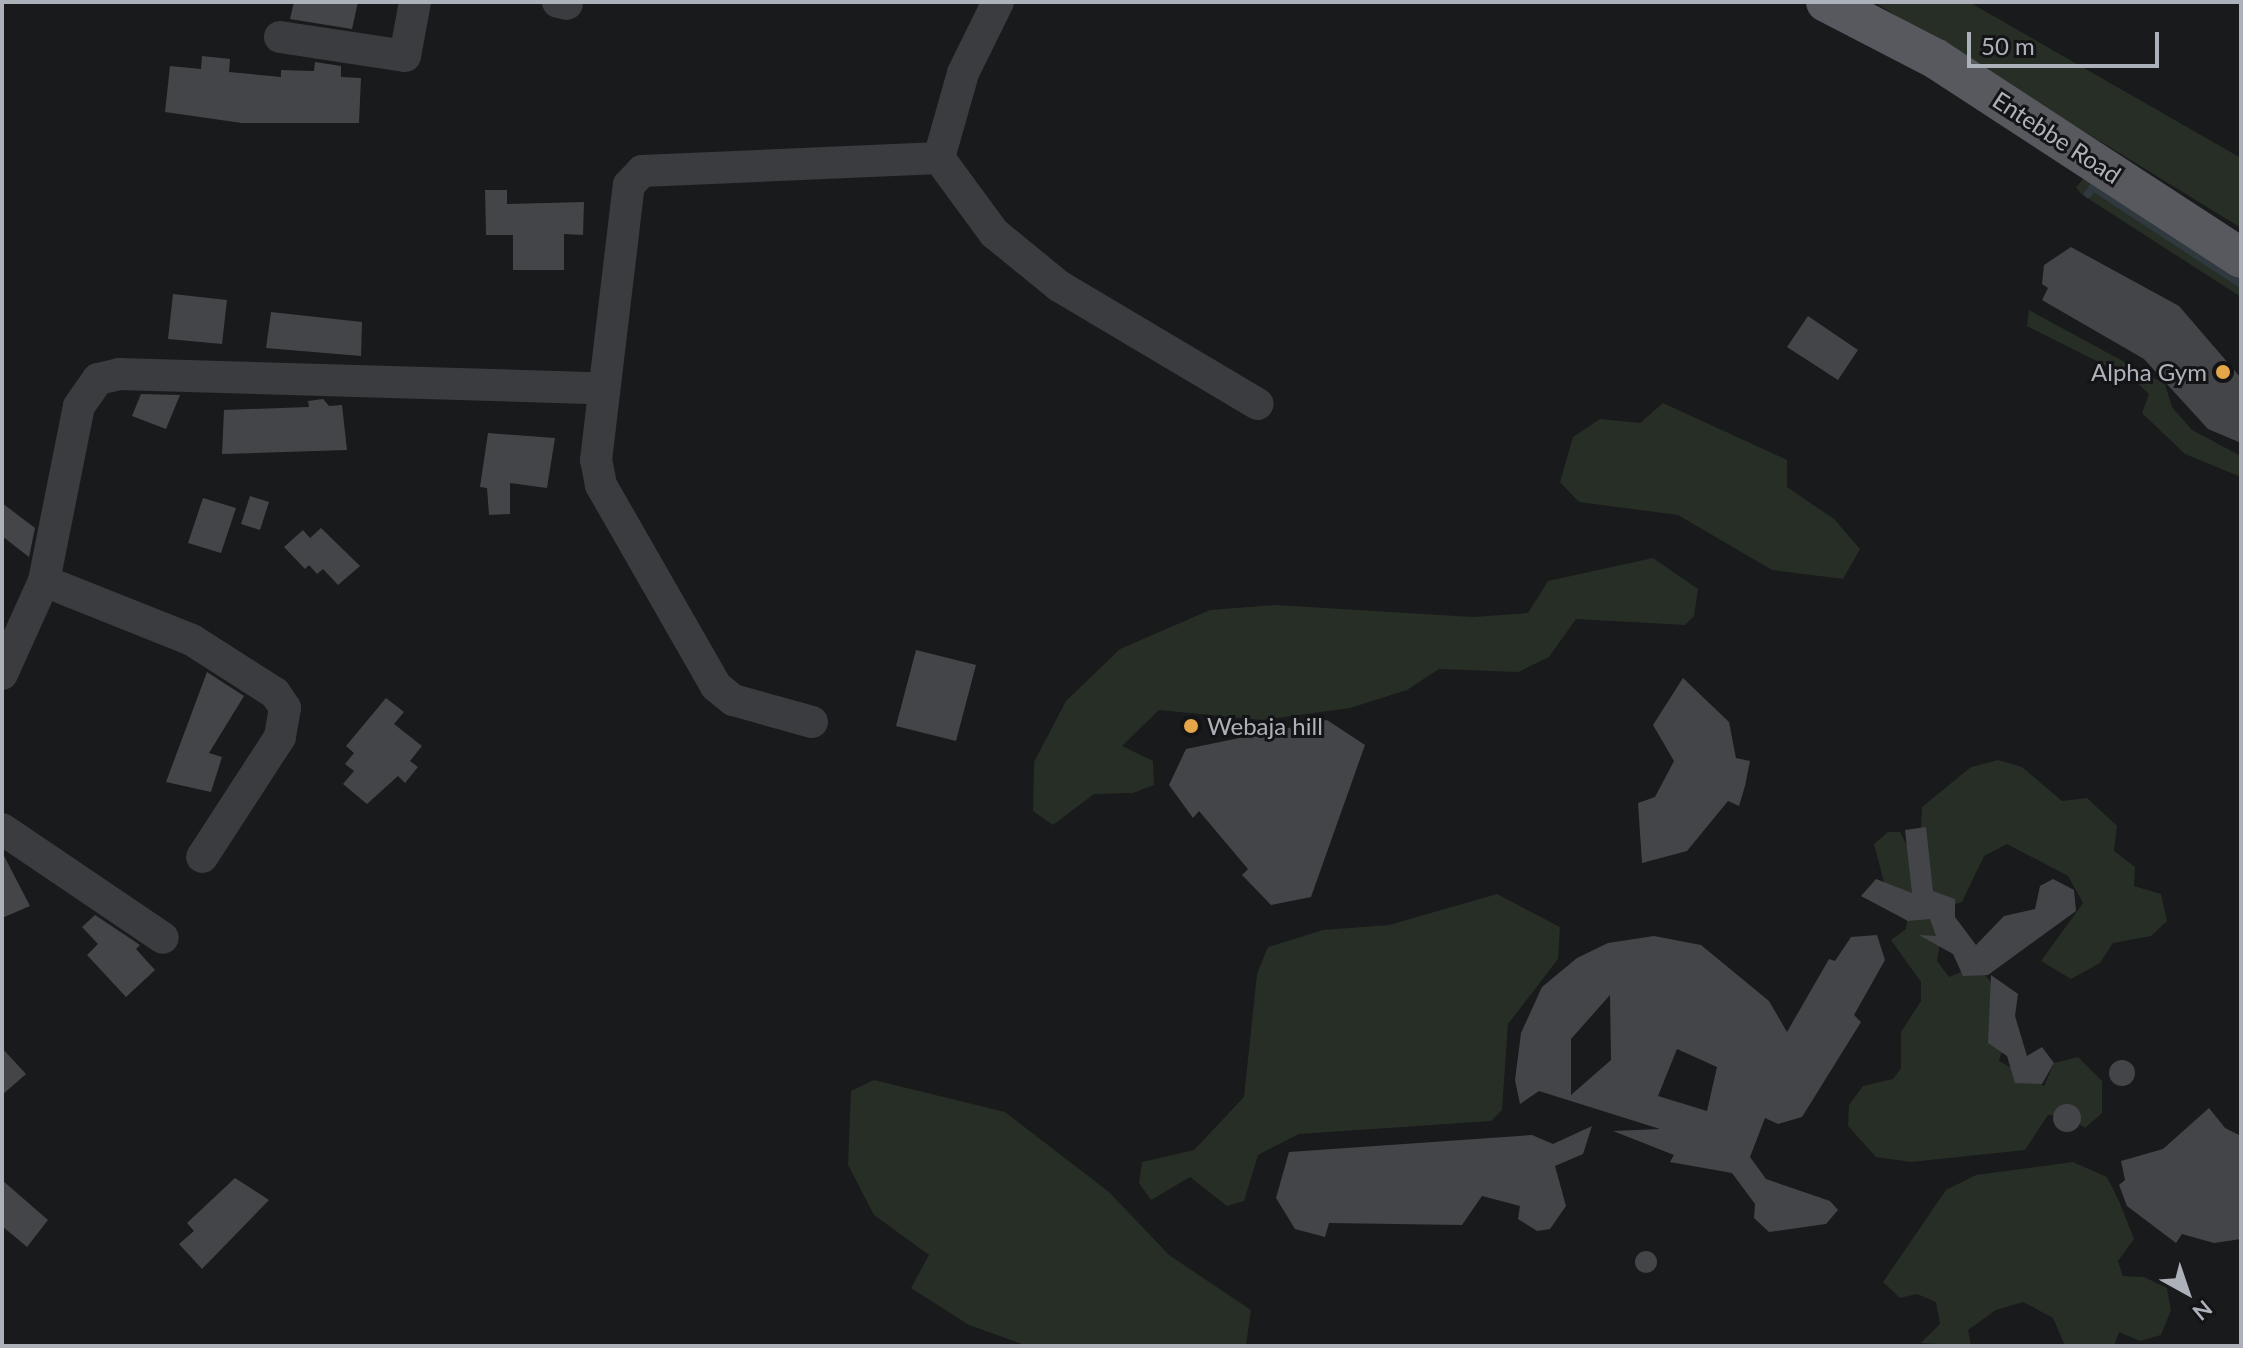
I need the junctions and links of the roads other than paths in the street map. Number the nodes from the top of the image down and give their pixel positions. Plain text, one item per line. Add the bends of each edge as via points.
1 (415, 2) edge
2 (998, 2) edge
3 (1826, 2) edge
4 (280, 37) dead end
5 (939, 158) junction
6 (2241, 258) edge
7 (604, 388) junction
8 (1258, 404) dead end
9 (44, 581) junction
10 (2, 674) edge
11 (812, 722) dead end
12 (2, 829) edge
13 (202, 857) dead end
14 (163, 938) dead end

1 - 4 street via 405,56
2 - 5 street via 963,73
3 - 6 main road, Entebbe Road via 1936,59
5 - 7 street via 634,176 624,206
5 - 8 street via 994,233 1059,286
7 - 9 street via 119,374 98,379 79,406
7 - 11 street via 596,460 601,485 703,670 733,700
9 - 10 street
9 - 13 street via 192,640 275,693 285,708 280,737
12 - 14 street

